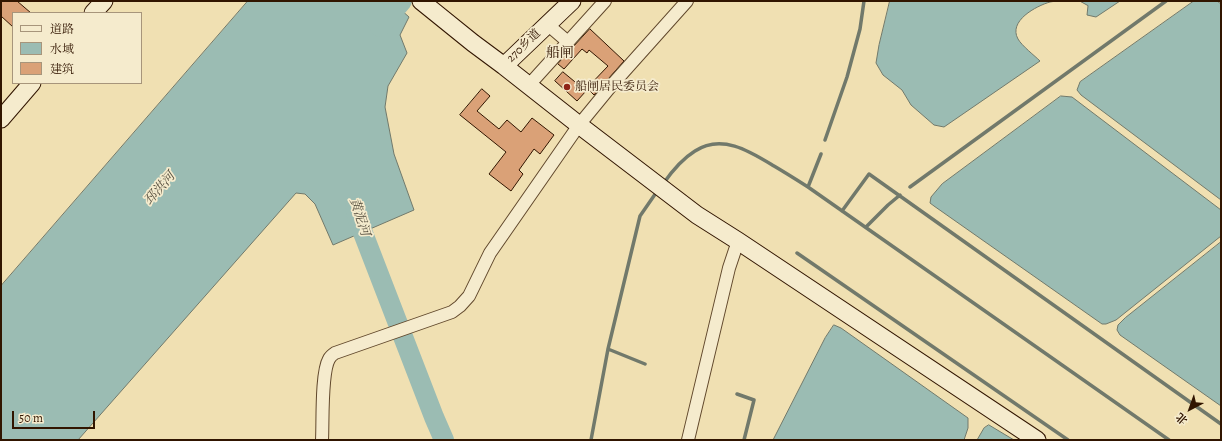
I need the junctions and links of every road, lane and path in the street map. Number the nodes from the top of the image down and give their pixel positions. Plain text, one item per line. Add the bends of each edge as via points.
1 (104, 1) edge
2 (421, 1) edge
3 (572, 1) edge
4 (605, 1) edge
5 (688, 1) edge
6 (94, 12) edge
7 (547, 24) junction
8 (568, 42) junction
9 (504, 66) junction
10 (31, 84) edge
11 (529, 85) junction
12 (1, 119) edge
13 (579, 125) junction
14 (738, 241) junction
15 (322, 440) edge
16 (688, 440) edge
17 (1036, 440) edge

1 - 6 street
2 - 9 street, 270乡道
3 - 7 street, 270乡道
4 - 8 street
5 - 13 street
7 - 8 street
7 - 9 street, 270乡道
8 - 11 street
9 - 11 street
10 - 12 street
11 - 13 street
13 - 14 street via 697,215
13 - 15 street via 490,253 469,296 460,306 452,312 335,353 329,358 324,380
14 - 16 street via 729,268
14 - 17 street

